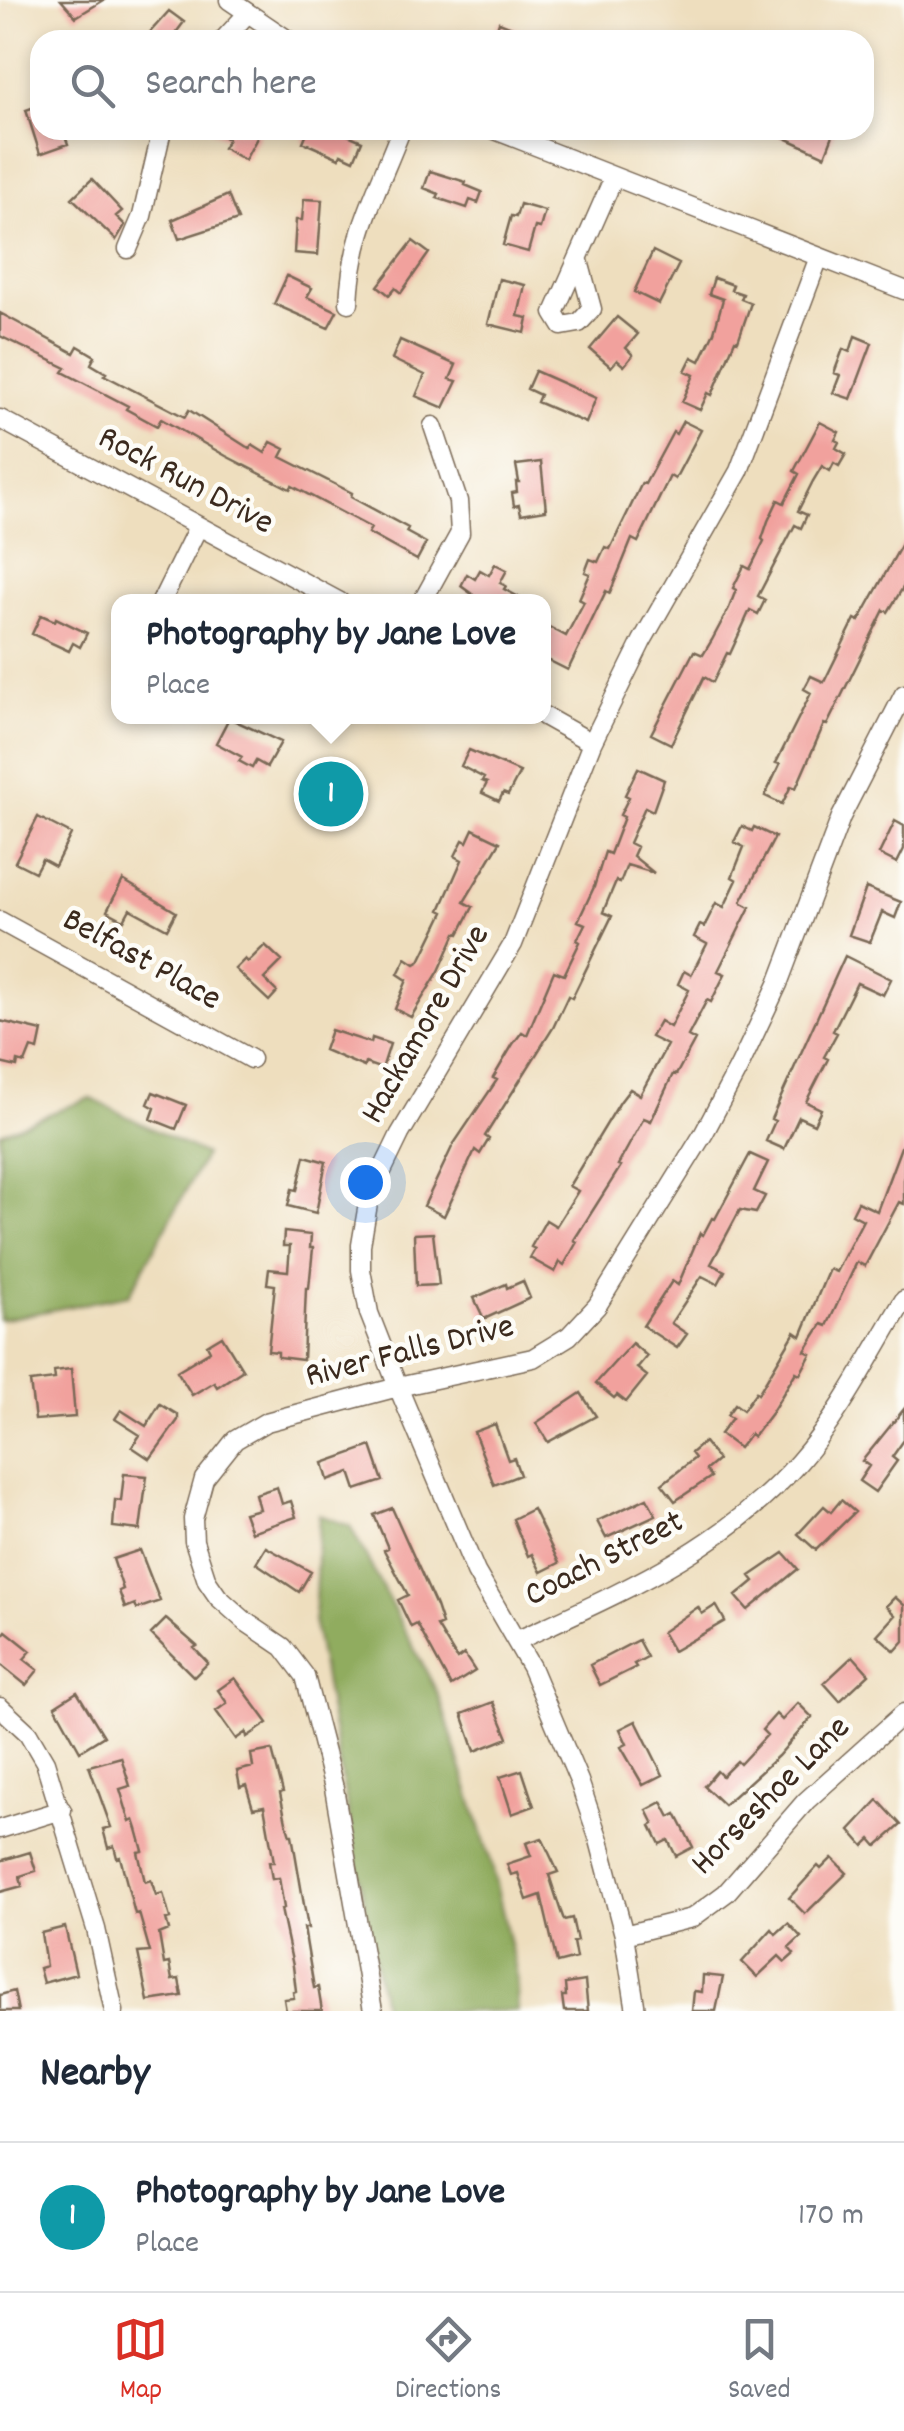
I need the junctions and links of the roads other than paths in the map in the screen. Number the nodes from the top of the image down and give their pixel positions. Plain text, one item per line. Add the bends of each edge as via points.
1 (229, 0) edge
2 (246, 14) junction
3 (232, 30) edge
4 (272, 30) edge
5 (160, 140) edge
6 (397, 140) edge
7 (521, 140) edge
8 (614, 176) junction
9 (128, 249) dead end
10 (819, 257) junction
11 (579, 261) dead end
12 (904, 290) edge
13 (349, 302) dead end
14 (0, 419) edge
15 (433, 426) dead end
16 (198, 528) junction
17 (165, 594) edge
18 (325, 594) edge
19 (426, 594) edge
20 (904, 694) edge
21 (551, 720) edge
22 (592, 744) junction
23 (0, 921) edge
24 (251, 1059) dead end
25 (904, 1300) edge
26 (398, 1388) junction
27 (516, 1641) junction
28 (0, 1707) edge
29 (904, 1714) edge
30 (62, 1810) junction
31 (0, 1829) edge
32 (624, 1936) junction
33 (109, 2010) edge
34 (373, 2011) edge
35 (636, 2011) edge

1 - 2 street
2 - 3 street
2 - 4 street
5 - 9 street
6 - 13 street via 366,209
7 - 8 street
8 - 10 street
8 - 11 street
10 - 12 street
10 - 22 street, Hackamore Drive via 739,471
14 - 16 street, Rock Run Drive
15 - 19 street via 458,501 460,533
16 - 17 street
16 - 18 street, Rock Run Drive
20 - 26 street, River Falls Drive via 841,817 739,1067 597,1306 569,1336 534,1358
21 - 22 street
22 - 26 street, Hackamore Drive via 513,944 369,1198 361,1270 369,1314
23 - 24 street, Belfast Place
25 - 27 street, Coach Street via 826,1428 774,1489 714,1541 666,1570
26 - 27 street, Hackamore Drive via 476,1572
26 - 34 street, River Falls Drive via 266,1422 235,1440 204,1479 193,1519 194,1542 218,1598 283,1647 305,1676 334,1788
27 - 32 street, Hackamore Drive via 579,1781
28 - 30 street via 28,1733
29 - 32 street, Horseshoe Lane via 806,1801 726,1893 692,1918
30 - 31 street
30 - 33 street via 96,1929
32 - 35 street, Hackamore Drive

